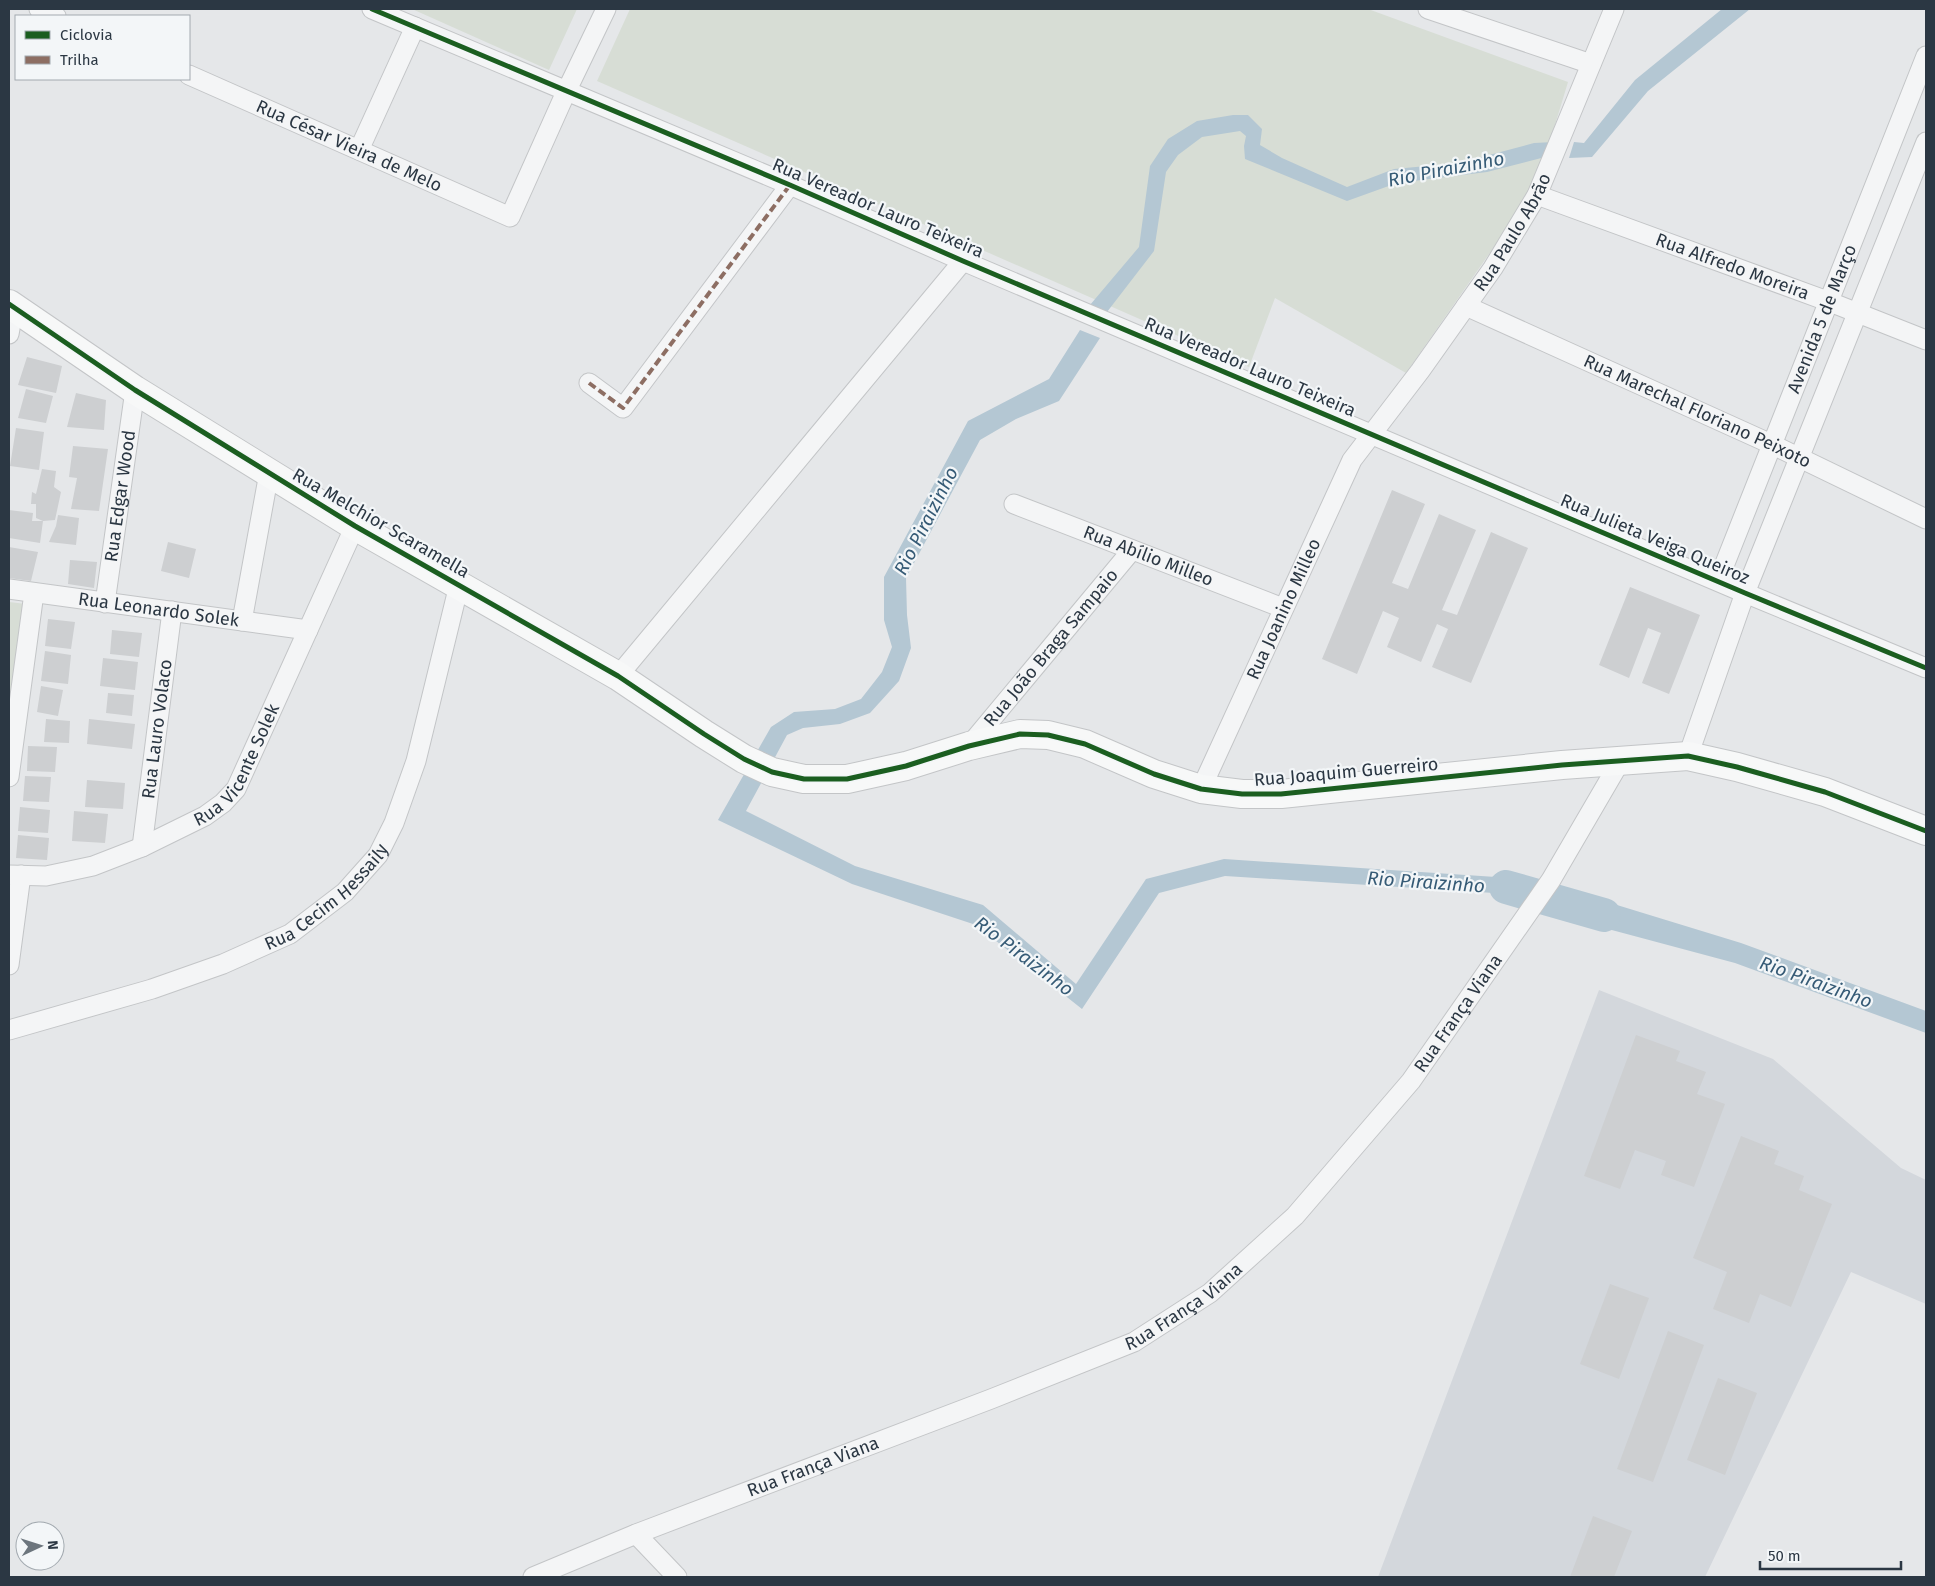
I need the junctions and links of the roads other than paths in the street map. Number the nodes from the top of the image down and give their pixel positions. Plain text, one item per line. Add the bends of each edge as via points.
1 (40, 9) edge
2 (372, 9) edge
3 (606, 9) edge
4 (1428, 9) edge
5 (1614, 9) edge
6 (54, 15) edge
7 (415, 27) junction
8 (1926, 56) edge
9 (1592, 64) junction
10 (190, 75) edge
11 (566, 92) junction
12 (1926, 142) edge
13 (359, 150) junction
14 (790, 185) junction
15 (1537, 195) junction
16 (963, 261) junction
17 (1830, 302) junction
18 (11, 306) edge
19 (1466, 306) junction
20 (1857, 313) junction
21 (9, 334) edge
22 (1926, 340) edge
23 (589, 383) dead end
24 (135, 390) junction
25 (1373, 434) junction
26 (1771, 444) junction
27 (1799, 459) junction
28 (269, 473) junction
29 (1014, 504) dead end
30 (1926, 519) edge
31 (355, 526) junction
32 (1132, 550) junction
33 (1718, 581) junction
34 (459, 585) junction
35 (9, 589) edge
36 (34, 593) junction
37 (1745, 593) junction
38 (105, 603) junction
39 (1283, 608) junction
40 (172, 612) junction
41 (242, 621) junction
42 (308, 630) junction
43 (1926, 668) edge
44 (618, 676) junction
45 (969, 746) junction
46 (1688, 756) junction
47 (1621, 760) junction
48 (772, 772) joint
49 (9, 777) edge
50 (1201, 789) junction
51 (1926, 831) edge
52 (142, 848) junction
53 (15, 875) edge
54 (9, 965) edge
55 (9, 1030) edge
56 (636, 1534) junction
57 (533, 1577) edge
58 (677, 1577) edge

1 - 6 street
2 - 7 street, Rua Vereador Lauro Teixeira
3 - 11 street
4 - 9 street
5 - 9 street, Rua Paulo Abrão
7 - 11 street, Rua Vereador Lauro Teixeira
7 - 13 street
8 - 17 street, Avenida 5 de Março
9 - 15 street, Rua Paulo Abrão
10 - 13 street, Rua César Vieira de Melo
11 - 13 street, Rua César Vieira de Melo via 510,217
11 - 14 street, Rua Vereador Lauro Teixeira
12 - 20 street, Avenida 5 de Março
14 - 16 street, Rua Vereador Lauro Teixeira
14 - 23 street via 623,408
15 - 17 street, Rua Alfredo Moreira
15 - 19 street, Rua Paulo Abrão
16 - 25 street, Rua Vereador Lauro Teixeira
16 - 44 street
17 - 20 street, Rua Alfredo Moreira
17 - 26 street, Avenida 5 de Março
18 - 21 street
18 - 24 street, Rua Melchior Scaramella
19 - 25 street, Rua Paulo Abrão
19 - 26 street, Rua Marechal Floriano Peixoto
20 - 22 street, Rua Alfredo Moreira
20 - 27 street, Avenida 5 de Março
24 - 28 street, Rua Melchior Scaramella
24 - 38 street, Rua Edgar Wood
25 - 33 street, Rua Julieta Veiga Queiroz
25 - 39 street, Rua Joanino Milleo via 1352,460
26 - 27 street, Rua Marechal Floriano Peixoto
26 - 33 street, Avenida 5 de Março
27 - 30 street, Rua Marechal Floriano Peixoto
27 - 37 street, Avenida 5 de Março
28 - 31 street, Rua Melchior Scaramella
28 - 41 street
29 - 32 street, Rua Abílio Milleo
31 - 34 street, Rua Melchior Scaramella
31 - 42 street, Rua Vicente Solek
32 - 39 street, Rua Abílio Milleo
32 - 45 street, Rua João Braga Sampaio
33 - 37 street, Rua Julieta Veiga Queiroz
34 - 44 street, Rua Melchior Scaramella
34 - 55 street, Rua Cecim Hessaily via 416,761 394,823 378,855 346,892 290,934 224,964 152,989
35 - 36 street, Rua Leonardo Solek
36 - 38 street, Rua Leonardo Solek
36 - 49 street
37 - 43 street, Rua Julieta Veiga Queiroz
37 - 46 street, Avenida 5 de Março
38 - 40 street, Rua Leonardo Solek
39 - 50 street, Rua Joanino Milleo
40 - 41 street, Rua Leonardo Solek
40 - 52 street, Rua Lauro Volaco
41 - 42 street, Rua Leonardo Solek
42 - 52 street, Rua Vicente Solek via 236,788 224,803 205,816
44 - 48 street, Rua Melchior Scaramella via 744,759
45 - 48 street, Rua Joaquim Guerreiro via 906,766 847,779 804,779
45 - 50 street, Rua Joaquim Guerreiro via 1020,734 1048,736 1085,744 1154,774
46 - 47 street, Rua Joaquim Guerreiro
46 - 51 street, Rua Joaquim Guerreiro via 1825,792
47 - 50 street, Rua Joaquim Guerreiro via 1281,794
47 - 56 street, Rua França Viana via 1551,880 1411,1081 1295,1216 1210,1293 1134,1342
52 - 53 street, Rua Vicente Solek via 93,866 46,876
53 - 54 street
56 - 57 street, Rua França Viana
56 - 58 street

